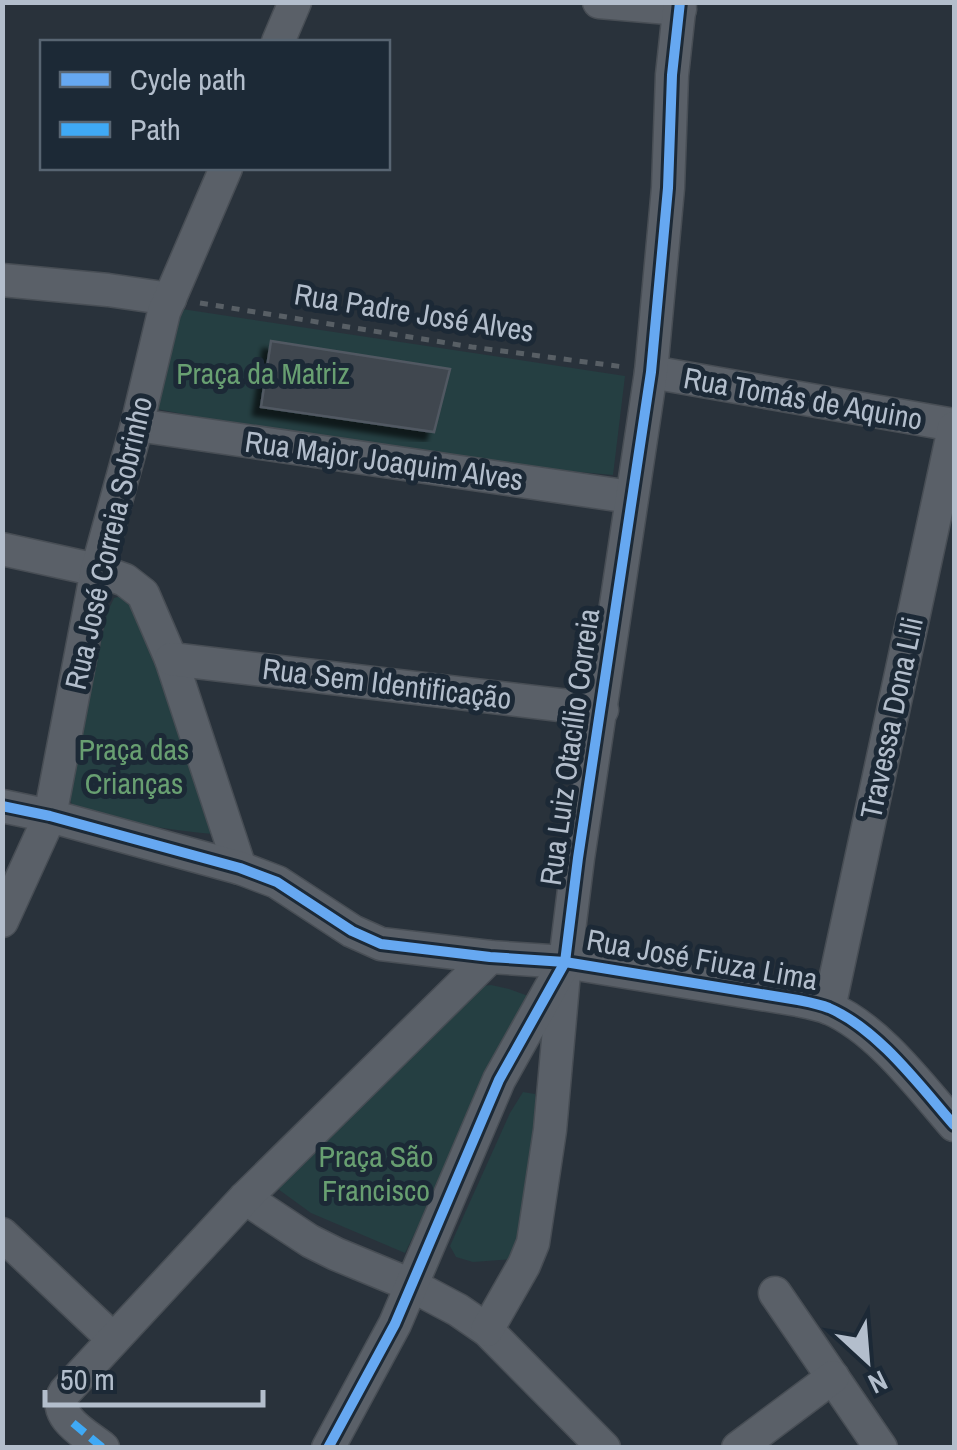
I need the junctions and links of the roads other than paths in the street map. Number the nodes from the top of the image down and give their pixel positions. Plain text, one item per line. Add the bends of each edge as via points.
1 (295, 2) edge
2 (598, 2) edge
3 (680, 6) edge
4 (279, 40) edge
5 (225, 170) edge
6 (2, 280) edge
7 (170, 299) junction
8 (651, 372) junction
9 (137, 425) junction
10 (954, 427) edge
11 (631, 497) junction
12 (2, 548) edge
13 (97, 570) junction
14 (171, 659) junction
15 (602, 710) junction
16 (2, 806) edge
17 (50, 816) junction
18 (240, 868) junction
19 (2, 922) edge
20 (490, 957) junction
21 (566, 962) junction
22 (829, 1008) junction
23 (954, 1125) edge
24 (246, 1198) junction
25 (2, 1234) edge
26 (411, 1285) junction
27 (775, 1293) dead end
28 (487, 1330) junction
29 (113, 1339) junction
30 (833, 1377) junction
31 (104, 1448) edge
32 (328, 1448) edge
33 (604, 1448) edge
34 (738, 1448) edge
35 (882, 1448) edge

1 - 4 street
2 - 3 street
3 - 8 street, Rua Luiz Otacílio Correia
5 - 7 street, Rua José Correia Sobrinho
6 - 7 street
7 - 9 street, Rua José Correia Sobrinho
8 - 10 street, Rua Tomás de Aquino
8 - 11 street, Rua Luiz Otacílio Correia
9 - 11 street, Rua Major Joaquim Alves
9 - 13 street, Rua José Correia Sobrinho
10 - 22 street, Travessa Dona Lili
11 - 15 street, Rua Luiz Otacílio Correia
12 - 13 street
13 - 14 street via 142,594
13 - 17 street, Rua José Correia Sobrinho
14 - 15 street, Rua Sem Identificação
14 - 18 street
15 - 21 street, Rua Luiz Otacílio Correia
16 - 17 street, Rua José Fiuza Lima
17 - 18 street, Rua José Fiuza Lima
17 - 19 street, Rua José Correia Sobrinho
18 - 20 street, Rua José Fiuza Lima via 277,882 381,944
20 - 21 street, Rua José Fiuza Lima
20 - 24 street
21 - 22 street, Rua José Fiuza Lima
21 - 26 street, Rua Luiz Otacílio Correia via 500,1080
21 - 28 street via 533,1243
22 - 23 street, Rua José Fiuza Lima via 885,1047
24 - 26 street via 310,1241
24 - 29 street
25 - 29 street
26 - 28 street
26 - 32 street, Rua Luiz Otacílio Correia
27 - 30 street
28 - 33 street
29 - 31 street via 60,1398 72,1423
30 - 34 street
30 - 35 street

